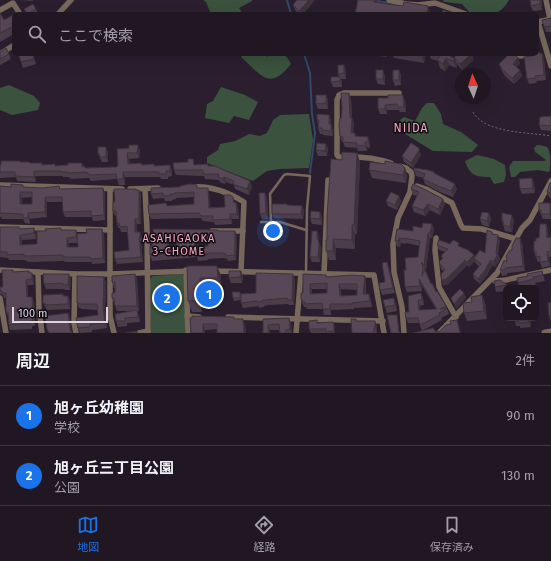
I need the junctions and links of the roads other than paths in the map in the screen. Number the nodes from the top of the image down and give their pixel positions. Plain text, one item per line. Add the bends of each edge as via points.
1 (71, 0) edge
2 (389, 0) edge
3 (546, 0) edge
4 (12, 2) edge
5 (0, 10) edge
6 (19, 12) edge
7 (60, 12) edge
8 (460, 12) edge
9 (551, 19) edge
10 (539, 22) edge
11 (539, 26) edge
12 (12, 47) edge
13 (546, 51) junction
14 (539, 53) edge
15 (0, 54) edge
16 (551, 66) edge
17 (399, 93) edge
18 (328, 180) edge
19 (411, 184) junction
20 (550, 184) edge
21 (0, 185) edge
22 (187, 187) edge
23 (166, 188) edge
24 (110, 189) junction
25 (145, 189) junction
26 (261, 222) dead end
27 (271, 222) junction
28 (0, 227) edge
29 (110, 230) junction
30 (147, 230) junction
31 (155, 230) edge
32 (306, 230) junction
33 (203, 231) edge
34 (243, 231) junction
35 (436, 238) dead end
36 (516, 239) junction
37 (0, 270) edge
38 (186, 270) junction
39 (551, 270) edge
40 (202, 271) edge
41 (210, 271) edge
42 (240, 271) junction
43 (38, 272) junction
44 (147, 272) junction
45 (303, 273) junction
46 (75, 274) junction
47 (110, 274) junction
48 (324, 274) junction
49 (489, 282) junction
50 (0, 298) edge
51 (187, 316) junction
52 (203, 317) edge
53 (218, 317) edge
54 (456, 317) junction
55 (297, 318) junction
56 (383, 321) junction
57 (148, 332) edge
58 (551, 332) edge
59 (6, 333) edge
60 (42, 333) edge
61 (76, 333) edge
62 (114, 333) edge
63 (139, 333) edge
64 (188, 333) edge
65 (296, 333) edge
66 (384, 333) edge
67 (404, 333) edge
68 (439, 333) edge
69 (545, 333) edge

1 - 7 street
2 - 8 street via 418,5 435,3
3 - 9 street
4 - 5 street
4 - 6 street
9 - 10 street
11 - 13 street
12 - 15 street
13 - 14 street
13 - 16 street
17 - 19 street via 339,95 337,155 381,160 406,168 411,172
18 - 48 street
19 - 36 street via 452,203 463,228 482,229
19 - 67 street via 408,199 398,218 393,244 394,272 402,307
20 - 36 street
21 - 24 street
22 - 34 street via 215,188 244,202
23 - 25 street
24 - 25 street
24 - 29 street
25 - 30 street
26 - 27 lane
27 - 32 lane via 280,222
27 - 32 lane via 270,194 284,175 310,176
28 - 29 street
29 - 47 street
30 - 31 street
30 - 44 street
32 - 45 lane
33 - 34 street
34 - 42 street
35 - 54 street via 439,287
36 - 49 street
37 - 43 street
38 - 40 street
38 - 44 street
38 - 51 street
39 - 49 street
41 - 42 street
42 - 45 street
43 - 46 street
43 - 60 street
44 - 47 street
44 - 57 street
45 - 48 street
45 - 55 street
46 - 47 street
46 - 61 street
47 - 62 street via 110,316
48 - 56 street via 374,275
49 - 54 street
50 - 59 street
51 - 52 street
51 - 64 street
53 - 55 street
54 - 68 street
55 - 56 street
55 - 65 street
56 - 66 street
57 - 63 street
58 - 69 street

